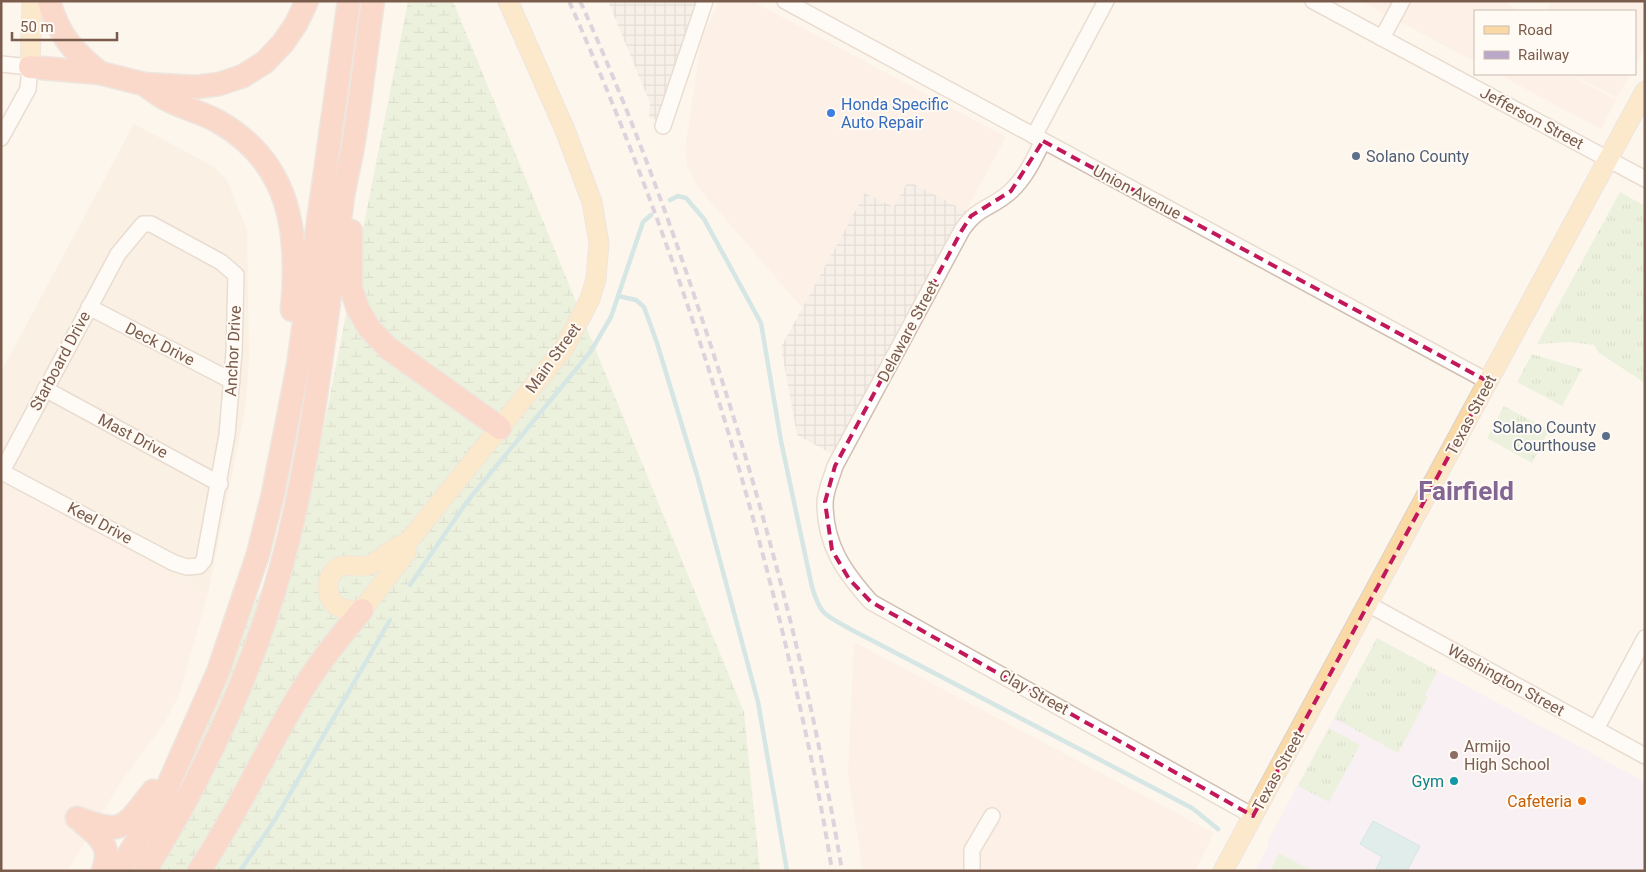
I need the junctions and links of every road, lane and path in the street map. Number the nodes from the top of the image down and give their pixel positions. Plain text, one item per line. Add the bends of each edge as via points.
1 (32, 1) edge
2 (49, 1) edge
3 (306, 1) edge
4 (349, 1) edge
5 (373, 1) edge
6 (508, 1) edge
7 (705, 1) edge
8 (785, 1) edge
9 (1106, 1) edge
10 (1313, 1) edge
11 (1402, 1) edge
12 (804, 6) edge
13 (1382, 38) junction
14 (1, 64) edge
15 (30, 67) junction
16 (100, 73) junction
17 (144, 84) junction
18 (1645, 91) edge
19 (662, 126) dead end
20 (1, 138) edge
21 (1038, 139) junction
22 (352, 148) junction
23 (1608, 160) junction
24 (1645, 179) edge
25 (121, 251) joint
26 (89, 307) junction
27 (232, 381) junction
28 (1489, 382) junction
29 (45, 389) junction
30 (288, 411) junction
31 (500, 428) junction
32 (2, 472) edge
33 (220, 484) junction
34 (407, 543) junction
35 (832, 550) joint
36 (199, 566) joint
37 (1368, 604) junction
38 (362, 610) junction
39 (1645, 638) edge
40 (1596, 729) junction
41 (1645, 756) edge
42 (172, 773) junction
43 (992, 816) dead end
44 (1253, 816) junction
45 (103, 871) edge
46 (119, 871) edge
47 (145, 871) edge
48 (199, 871) edge
49 (972, 871) edge
50 (1224, 871) edge

1 - 15 main road
2 - 16 highway via 54,21 70,46
3 - 17 highway via 283,43 265,62 243,76 196,87
4 - 30 highway via 298,366
5 - 22 highway
6 - 31 main road, Main Street via 584,176 597,225 599,261 590,299 578,326 546,372
7 - 19 street
8 - 12 street, Union Avenue
9 - 21 street, Delaware Street
10 - 13 street, Jefferson Street
11 - 13 street
12 - 21 street, Union Avenue
13 - 23 street, Jefferson Street
14 - 15 street
15 - 16 highway
15 - 20 street via 28,89
16 - 17 highway
17 - 30 highway via 169,101 221,124 242,139 268,170 286,202 295,250 286,365
18 - 23 main road, Texas Street
21 - 28 street, Union Avenue
21 - 35 street, Delaware Street via 1025,176 998,202 971,216 962,230 835,466 825,502
22 - 31 highway via 355,188 350,264 358,309 369,328 388,348
22 - 47 highway via 313,416 282,564 225,722 200,775
23 - 24 street, Jefferson Street
23 - 28 main road, Texas Street
25 - 26 street, Starboard Drive
25 - 27 street, Anchor Drive via 138,228 151,224 221,262 236,275
26 - 27 street, Deck Drive
26 - 29 street, Starboard Drive
27 - 33 street, Anchor Drive
28 - 37 main road, Texas Street
29 - 32 street, Starboard Drive
29 - 33 street, Mast Drive
30 - 42 highway via 273,494 239,615 218,672
31 - 34 main road, Main Street
32 - 36 street, Keel Drive via 174,563 186,567
33 - 36 street, Anchor Drive via 204,560
34 - 38 main road, Main Street via 406,553
34 - 38 main road, Main Street via 397,545 367,566 344,565 334,571 328,582 328,595 336,607 348,612
35 - 44 street, Clay Street via 849,578 871,602
37 - 40 street, Washington Street
37 - 44 main road, Texas Street
38 - 48 highway via 298,697
39 - 40 street
40 - 41 street, Washington Street
42 - 45 highway via 125,824 104,828 77,818 104,843 107,853
42 - 46 highway via 162,799
43 - 49 street via 972,850
44 - 50 main road, Texas Street

